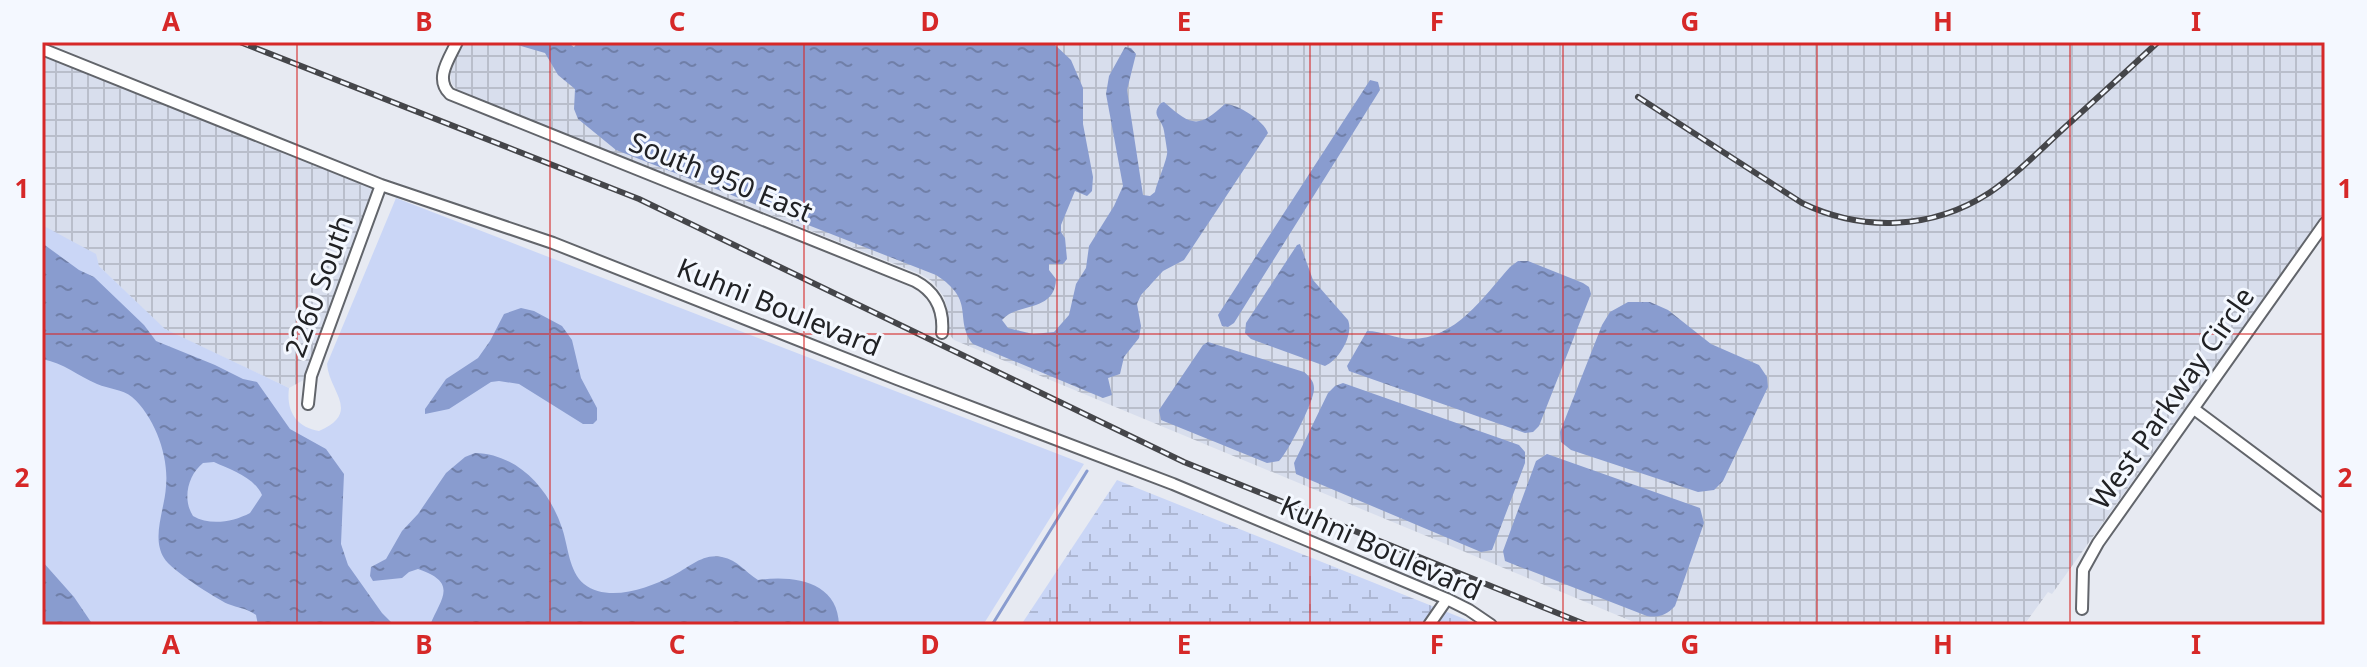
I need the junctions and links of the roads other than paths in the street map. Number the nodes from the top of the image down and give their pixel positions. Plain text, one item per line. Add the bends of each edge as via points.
1 (457, 42) edge
2 (42, 49) edge
3 (381, 185) junction
4 (2325, 223) edge
5 (942, 333) dead end
6 (308, 404) dead end
7 (2194, 409) junction
8 (2325, 507) edge
9 (1447, 599) junction
10 (2082, 609) dead end
11 (1429, 625) edge
12 (1491, 625) edge

1 - 5 street, South 950 East via 442,79 450,94 915,281 936,299
2 - 3 street, Kuhni Boulevard
3 - 6 street, 2260 South via 311,376
3 - 9 street, Kuhni Boulevard via 553,243 1173,484
4 - 7 street, West Parkway Circle
7 - 8 street
7 - 10 street, West Parkway Circle via 2098,543 2083,570
9 - 11 street
9 - 12 street, Kuhni Boulevard

